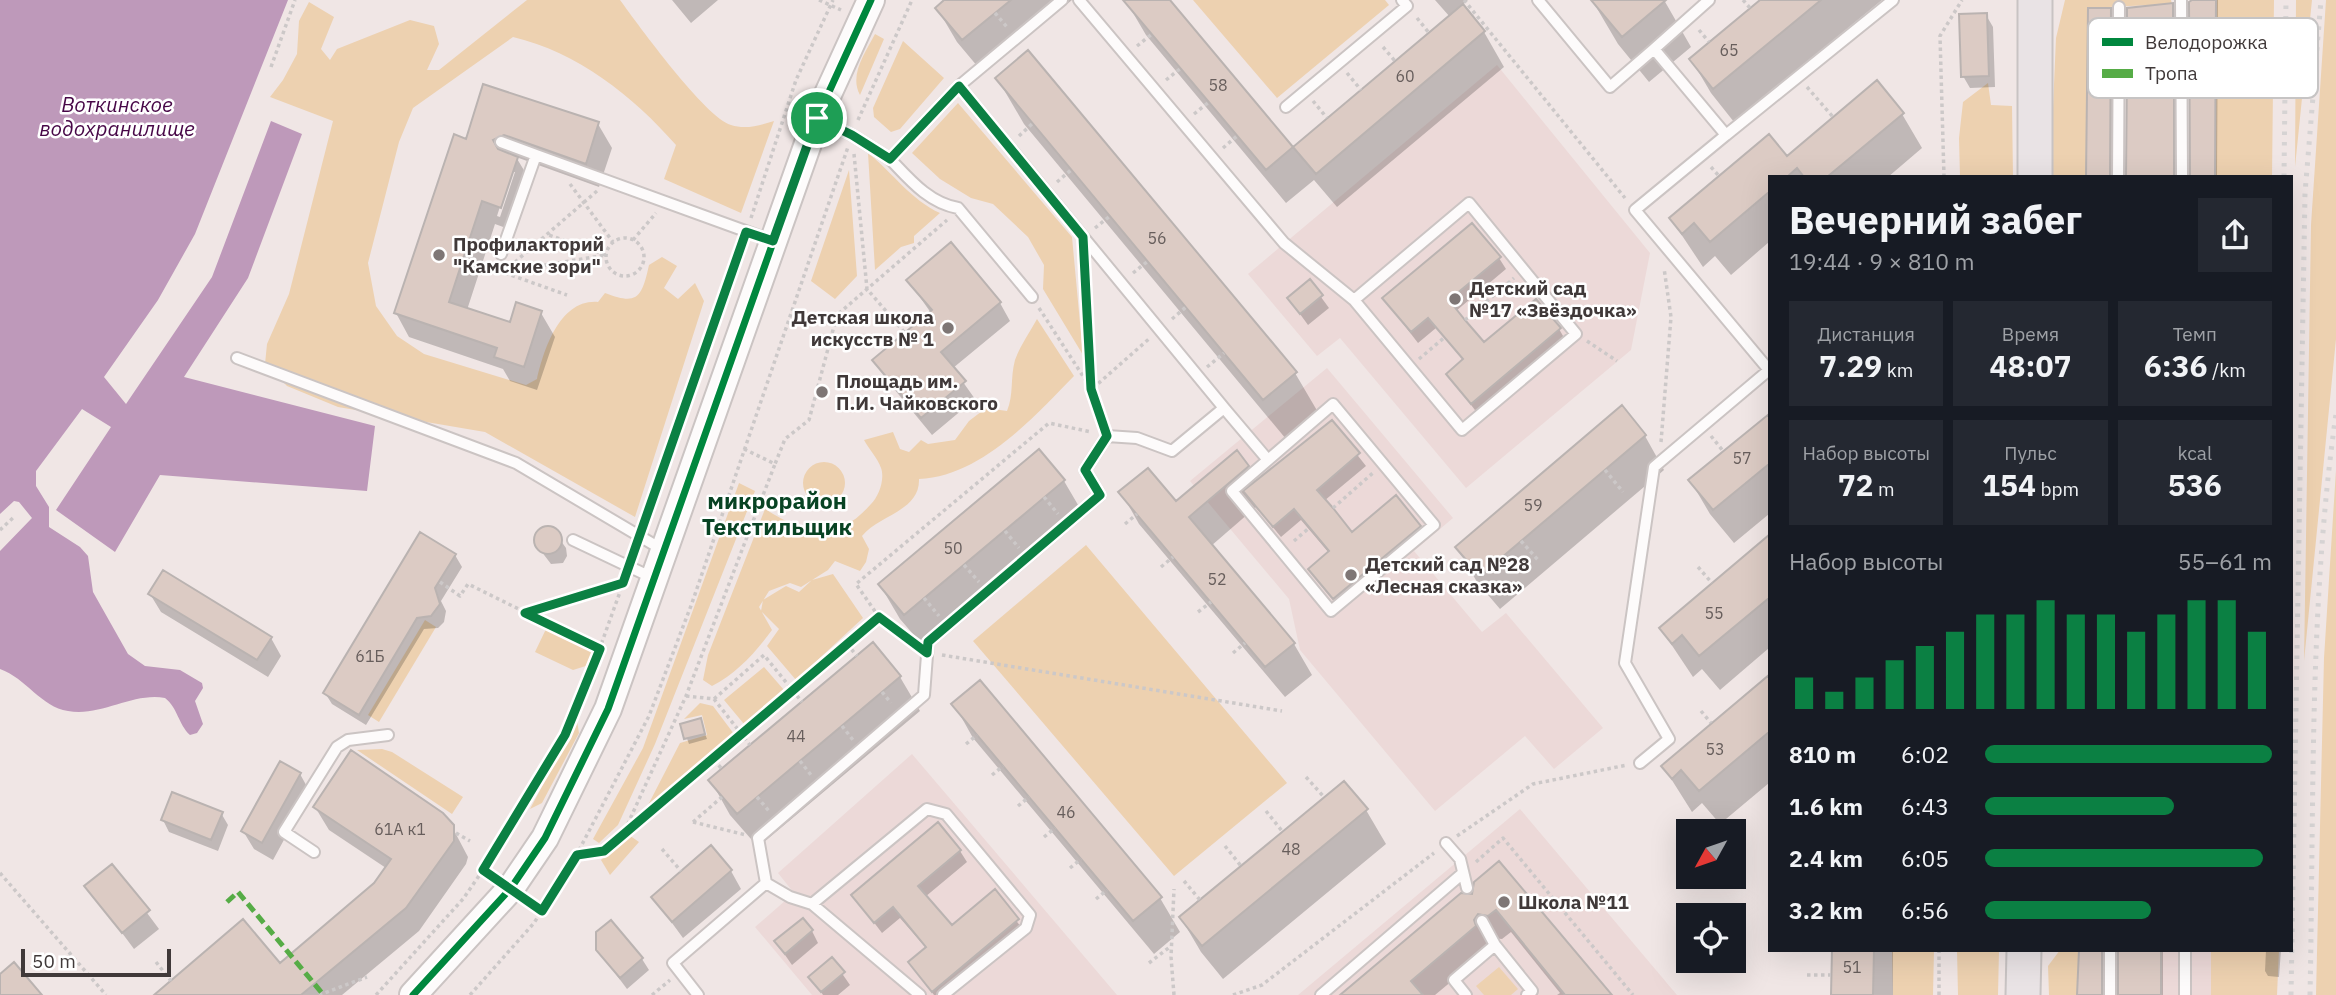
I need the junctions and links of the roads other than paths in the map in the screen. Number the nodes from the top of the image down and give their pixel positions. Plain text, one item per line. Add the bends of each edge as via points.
1 (871, 0) edge
2 (1062, 0) edge
3 (1079, 0) edge
4 (1538, 0) edge
5 (1893, 0) edge
6 (2035, 0) edge
7 (2181, 0) edge
8 (1704, 1) edge
9 (1405, 3) edge
10 (2119, 7) dead end
11 (2119, 18) edge
12 (2182, 18) edge
13 (1654, 50) junction
14 (959, 86) junction
15 (2119, 98) edge
16 (2183, 98) edge
17 (1286, 107) dead end
18 (817, 118) junction
19 (1726, 135) junction
20 (501, 142) dead end
21 (536, 155) junction
22 (890, 159) junction
23 (2035, 175) edge
24 (2118, 175) edge
25 (2182, 175) edge
26 (773, 241) junction
27 (501, 254) dead end
28 (1032, 297) road end
29 (1354, 300) junction
30 (237, 358) dead end
31 (1768, 369) edge
32 (1768, 371) edge
33 (1224, 408) junction
34 (1268, 460) junction
35 (573, 540) dead end
36 (652, 543) junction
37 (653, 578) junction
38 (388, 735) dead end
39 (1640, 763) road end
40 (1446, 844) road end
41 (314, 852) dead end
42 (1463, 873) junction
43 (766, 883) junction
44 (1467, 888) dead end
45 (812, 904) junction
46 (1482, 921) dead end
47 (1495, 945) junction
48 (2024, 952) edge
49 (2110, 952) edge
50 (2185, 952) edge
51 (413, 995) edge
52 (698, 995) edge
53 (920, 995) edge
54 (943, 995) edge
55 (1321, 995) edge
56 (1466, 995) edge
57 (1527, 995) edge
58 (2023, 995) edge
59 (2110, 995) edge
60 (2185, 995) edge

1 - 18 street
2 - 14 lane
3 - 29 lane via 1284,243
4 - 13 lane via 1610,87
5 - 19 lane
6 - 23 main road
7 - 12 lane
8 - 13 lane
9 - 17 lane
10 - 11 lane
13 - 19 lane
14 - 22 lane
14 - 33 lane
15 - 24 lane
16 - 25 lane
18 - 22 lane
18 - 26 street
19 - 31 lane via 1636,210
20 - 21 lane
21 - 26 lane
21 - 27 lane
22 - 28 lane via 923,192 944,206 958,208
26 - 36 street
29 - 29 lane via 1462,430 1576,334 1469,204
30 - 36 lane via 516,463
32 - 39 lane via 1654,467 1625,663 1669,739
33 - 34 lane
33 - 43 lane via 1172,451 1137,438 1107,436 1085,470 1100,495 928,642 924,695 758,838
34 - 34 lane via 1231,491 1331,611 1434,525 1333,404
35 - 37 lane
36 - 37 street
37 - 51 street via 608,709 545,838 511,888
38 - 41 lane via 348,740 337,747 284,832
40 - 42 lane via 1460,859
42 - 44 lane
42 - 55 lane
43 - 45 lane
43 - 52 lane via 673,963
45 - 53 lane
45 - 54 lane via 927,809 946,814 1030,915 1026,928
46 - 47 lane
47 - 56 lane via 1454,980
47 - 57 lane via 1532,991
48 - 58 main road
49 - 59 lane
50 - 60 lane

